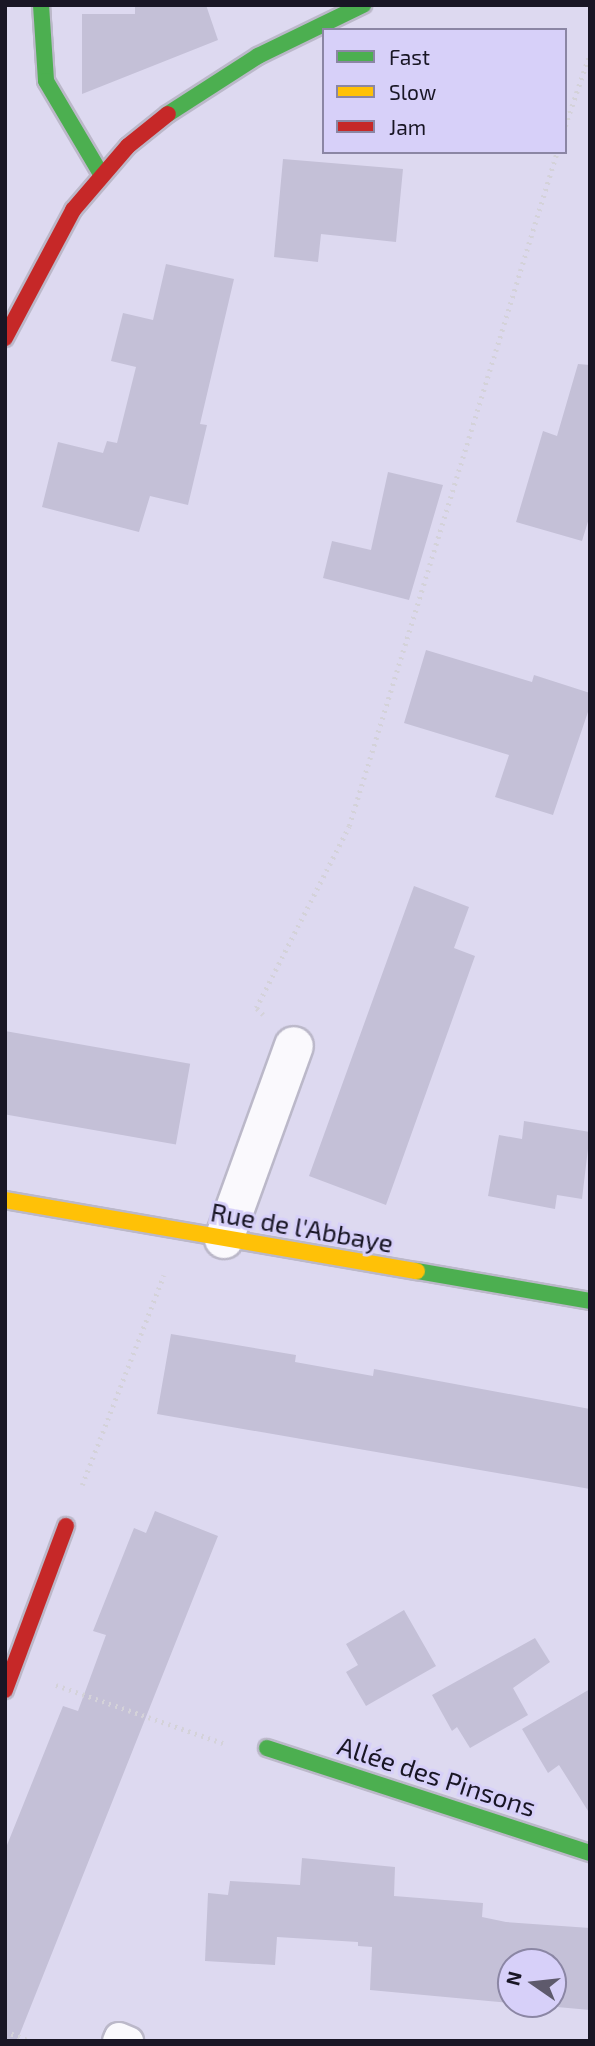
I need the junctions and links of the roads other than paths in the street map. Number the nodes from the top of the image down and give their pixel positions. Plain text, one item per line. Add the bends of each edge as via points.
1 (41, 5) edge
2 (363, 5) edge
3 (101, 174) junction
4 (5, 338) edge
5 (294, 1046) road end
6 (5, 1200) edge
7 (224, 1238) junction
8 (590, 1301) edge
9 (66, 1526) road end
10 (5, 1690) edge
11 (267, 1748) road end
12 (590, 1853) edge
13 (117, 2041) edge
14 (129, 2041) edge

1 - 3 street via 46,81
2 - 3 street via 282,43 190,97 128,146
3 - 4 street via 60,231
5 - 7 street
6 - 7 street, Rue de l'Abbaye
7 - 8 street, Rue de l'Abbaye
9 - 10 street
11 - 12 street, Allée des Pinsons
13 - 14 lane via 119,2037

